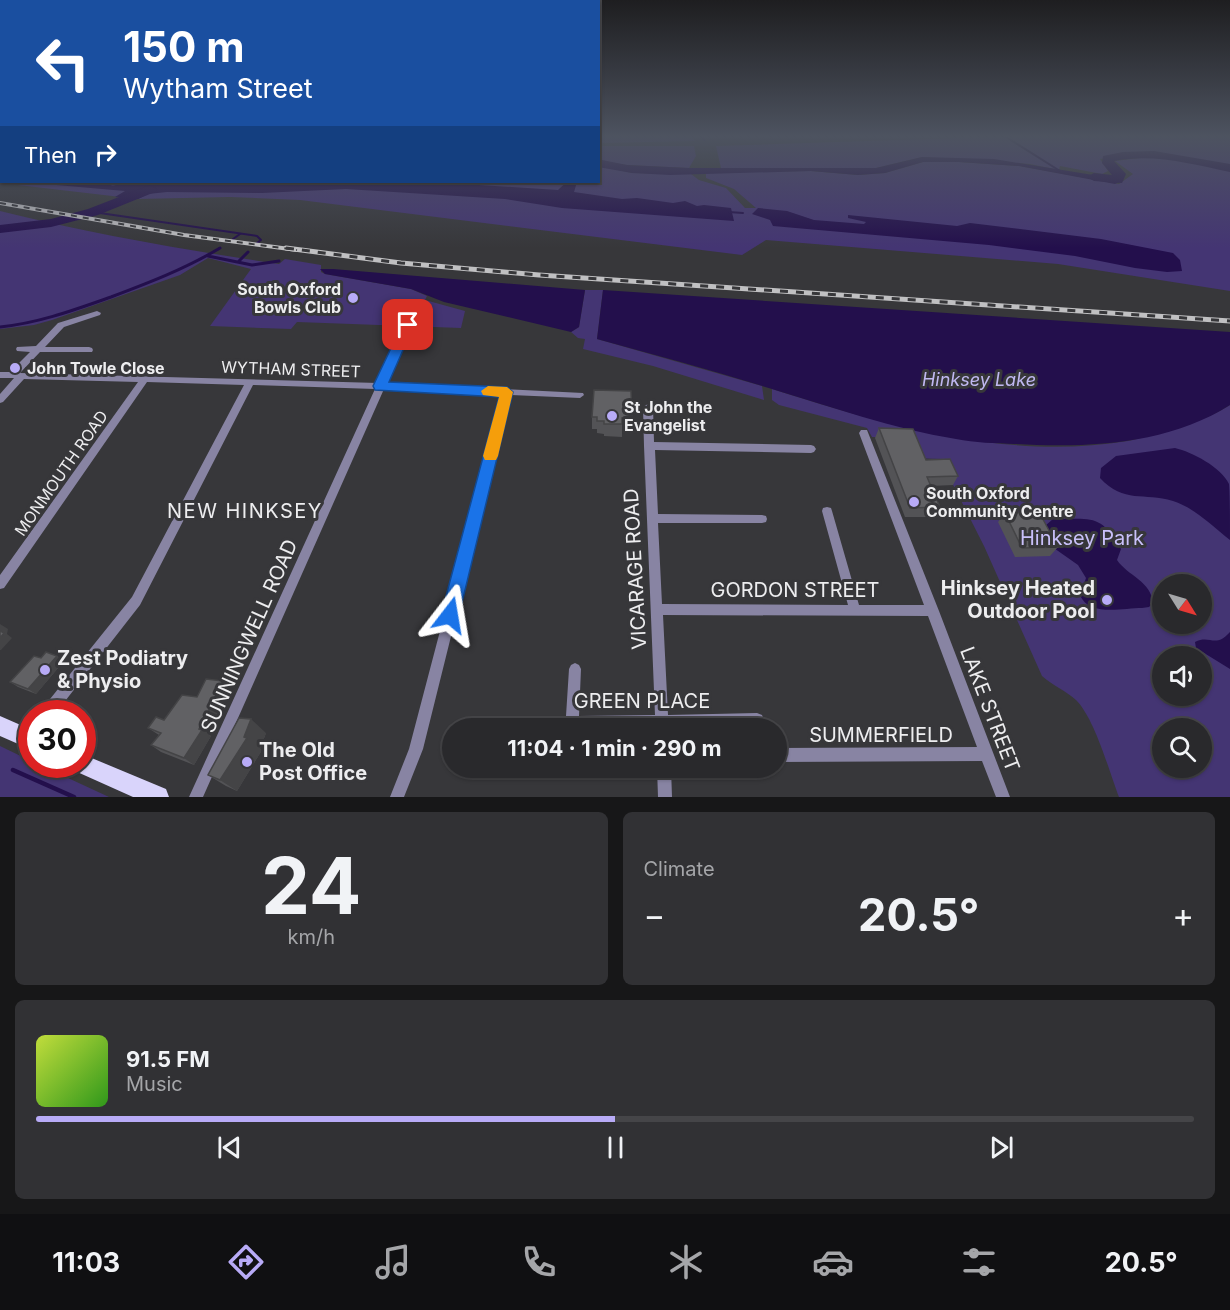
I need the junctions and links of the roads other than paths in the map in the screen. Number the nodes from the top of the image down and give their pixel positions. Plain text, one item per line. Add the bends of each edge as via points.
1 (97, 313) dead end
2 (408, 325) dead end
3 (20, 349) dead end
4 (38, 349) junction
5 (89, 350) dead end
6 (0, 375) edge
7 (17, 376) junction
8 (145, 379) junction
9 (250, 382) junction
10 (380, 386) junction
11 (507, 392) junction
12 (580, 395) dead end
13 (0, 400) edge
14 (648, 407) dead end
15 (864, 433) dead end
16 (649, 446) junction
17 (811, 449) dead end
18 (827, 511) dead end
19 (652, 518) junction
20 (762, 519) dead end
21 (0, 584) edge
22 (656, 609) junction
23 (855, 610) junction
24 (933, 611) junction
25 (575, 669) dead end
26 (58, 700) edge
27 (572, 718) edge
28 (662, 718) edge
29 (0, 726) edge
30 (18, 733) edge
31 (986, 754) junction
32 (787, 755) edge
33 (96, 770) edge
34 (664, 778) edge
35 (158, 797) edge
36 (196, 797) edge
37 (397, 797) edge
38 (665, 797) edge
39 (1003, 797) edge

1 - 4 street via 61,325
2 - 10 street, SUNNINGWELL ROAD
3 - 4 street
4 - 5 street
4 - 7 street
6 - 7 street, WYTHAM STREET
7 - 8 street, WYTHAM STREET
7 - 13 street
8 - 9 street, WYTHAM STREET
8 - 21 street, MONMOUTH ROAD
9 - 10 street, WYTHAM STREET
9 - 26 street via 136,601
10 - 11 street, WYTHAM STREET
10 - 36 street, SUNNINGWELL ROAD
11 - 12 street, WYTHAM STREET
11 - 37 street via 416,749
14 - 16 street, VICARAGE ROAD
15 - 24 street, LAKE STREET
16 - 17 street
16 - 19 street, VICARAGE ROAD
18 - 23 street
19 - 20 street
19 - 22 street, VICARAGE ROAD
22 - 23 street, GORDON STREET
22 - 28 street, VICARAGE ROAD
23 - 24 street, GORDON STREET
24 - 31 street, LAKE STREET
25 - 27 street
29 - 30 main road
31 - 32 street, SUMMERFIELD
31 - 39 street, LAKE STREET
33 - 35 main road
34 - 38 street

